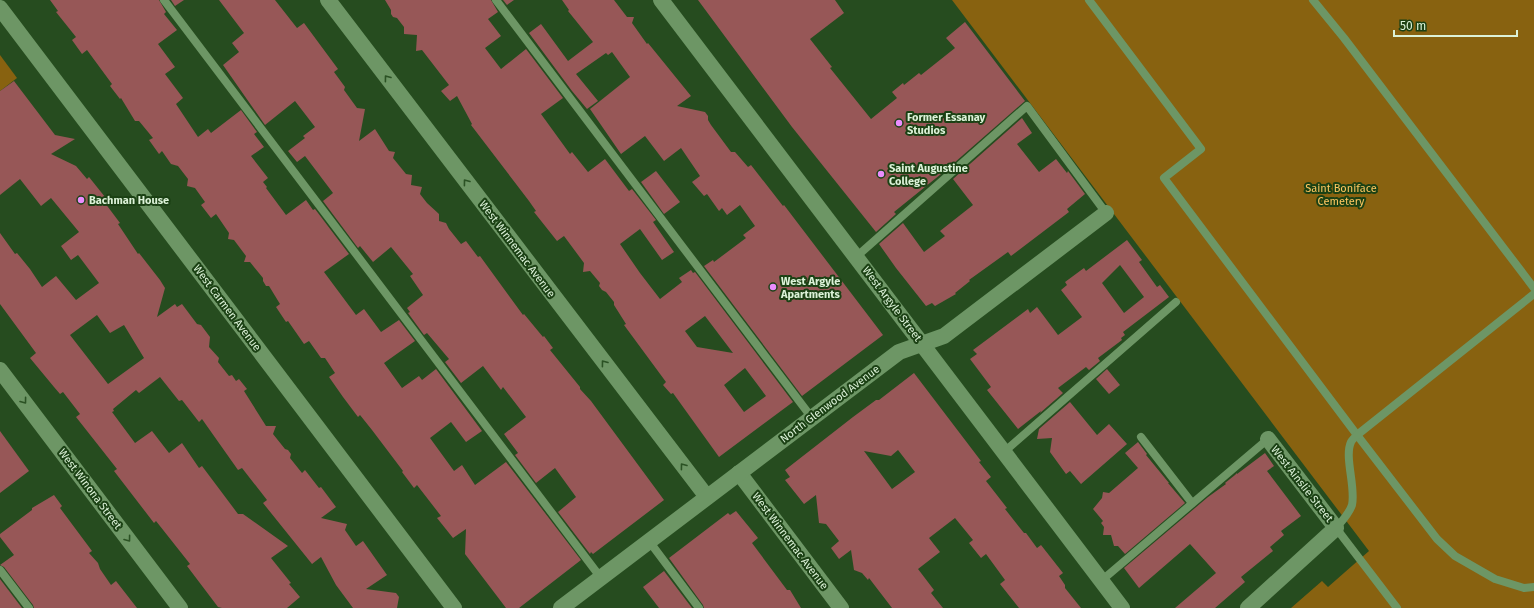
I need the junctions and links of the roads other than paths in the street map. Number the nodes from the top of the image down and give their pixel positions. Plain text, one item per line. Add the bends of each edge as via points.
1 (164, 0) edge
2 (328, 0) edge
3 (496, 0) edge
4 (661, 0) edge
5 (1089, 0) edge
6 (1313, 0) edge
7 (0, 8) edge
8 (1106, 213) joint
9 (856, 257) junction
10 (1534, 288) edge
11 (1534, 294) edge
12 (1176, 302) dead end
13 (921, 343) junction
14 (0, 370) edge
15 (812, 418) junction
16 (1357, 435) junction
17 (1141, 437) dead end
18 (1268, 439) joint
19 (1004, 452) junction
20 (739, 473) junction
21 (707, 498) junction
22 (1192, 503) junction
23 (1336, 528) junction
24 (649, 541) junction
25 (0, 570) edge
26 (601, 578) junction
27 (1101, 581) junction
28 (1534, 587) edge
29 (29, 608) edge
30 (180, 608) edge
31 (454, 608) edge
32 (561, 608) edge
33 (699, 608) edge
34 (841, 608) edge
35 (1122, 608) edge
36 (1248, 608) edge
37 (1397, 608) edge

1 - 26 lane
21 -> 2 street, West Winnemac Avenue
3 - 15 lane
4 - 9 street, West Argyle Street
5 - 16 lane via 1201,149 1164,178
6 - 10 lane
7 - 31 street, West Carmen Avenue
8 - 9 lane via 1027,106
8 - 13 street, North Glenwood Avenue via 944,336
9 - 13 street, West Argyle Street
11 - 16 lane
12 - 19 lane
13 - 15 street, North Glenwood Avenue via 899,352
13 - 19 street, West Argyle Street
14 -> 30 street, West Winona Street
15 - 20 street, North Glenwood Avenue
16 - 23 lane via 1350,443 1352,505
16 - 28 lane via 1437,539 1455,556 1495,579 1524,588
17 - 22 lane
18 - 22 lane
18 - 23 street, West Ainslie Street
19 - 27 street, West Argyle Street
20 - 21 street, North Glenwood Avenue
20 - 34 street, West Winnemac Avenue
21 - 24 street, North Glenwood Avenue
22 - 27 lane
23 - 36 street
23 - 37 lane
24 - 26 street, North Glenwood Avenue
24 - 33 lane
25 - 29 lane
26 - 32 street, North Glenwood Avenue
27 - 35 street, West Argyle Street

